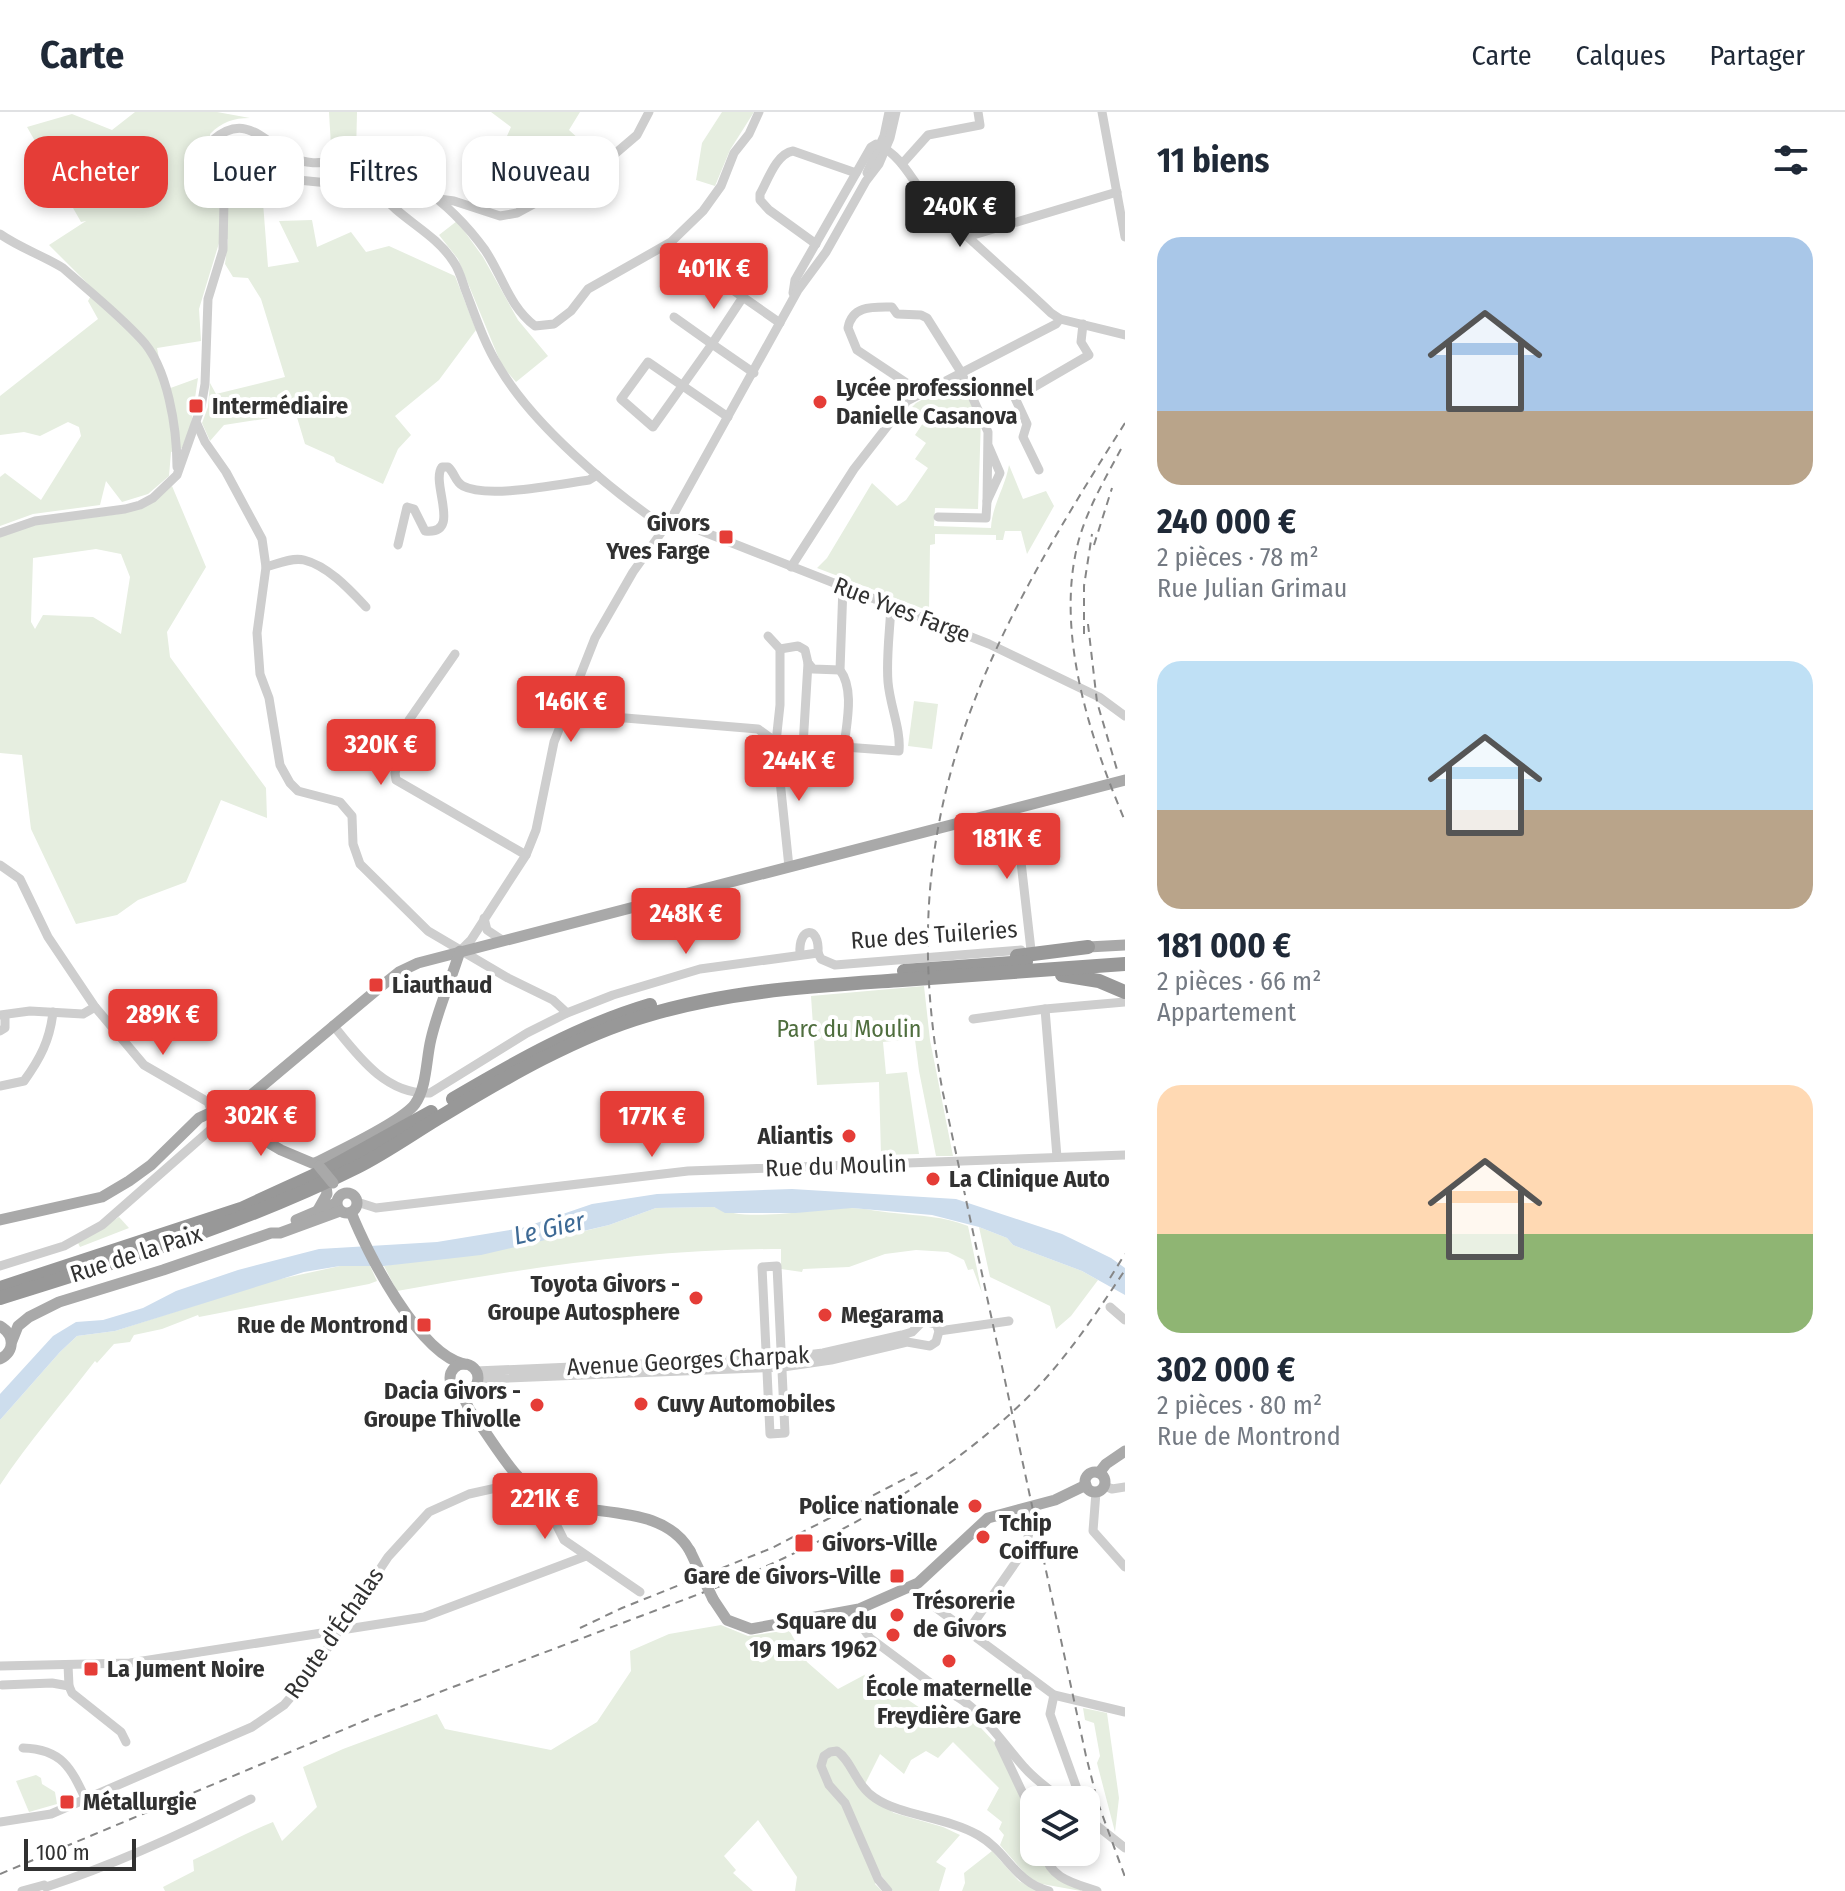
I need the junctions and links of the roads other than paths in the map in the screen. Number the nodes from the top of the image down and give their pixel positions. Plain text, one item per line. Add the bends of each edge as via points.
1 (649, 112) edge
2 (759, 112) edge
3 (889, 112) edge
4 (896, 112) edge
5 (978, 112) edge
6 (1102, 112) edge
7 (216, 136) edge
8 (268, 136) edge
9 (883, 148) junction
10 (902, 164) junction
11 (856, 173) junction
12 (1117, 192) junction
13 (446, 200) edge
14 (446, 206) edge
15 (224, 208) edge
16 (394, 208) edge
17 (0, 234) edge
18 (970, 236) junction
19 (1125, 237) edge
20 (816, 244) junction
21 (716, 259) dead end
22 (743, 297) junction
23 (791, 302) junction
24 (674, 317) dead end
25 (1060, 319) junction
26 (780, 323) junction
27 (1083, 324) junction
28 (1125, 335) edge
29 (712, 344) junction
30 (961, 372) junction
31 (754, 373) junction
32 (683, 386) junction
33 (915, 396) junction
34 (728, 417) junction
35 (197, 424) junction
36 (1039, 470) dead end
37 (177, 475) junction
38 (597, 475) junction
39 (938, 517) dead end
40 (668, 523) junction
41 (0, 533) edge
42 (398, 545) dead end
43 (266, 567) junction
44 (791, 567) junction
45 (843, 586) junction
46 (891, 605) junction
47 (366, 607) dead end
48 (768, 636) dead end
49 (780, 649) junction
50 (455, 654) dead end
51 (808, 663) junction
52 (840, 670) junction
53 (565, 713) junction
54 (1125, 716) edge
55 (776, 742) junction
56 (803, 746) junction
57 (844, 748) junction
58 (1125, 780) edge
59 (1015, 809) junction
60 (526, 855) junction
61 (0, 865) edge
62 (789, 867) junction
63 (484, 918) junction
64 (502, 940) junction
65 (1125, 945) edge
66 (1088, 947) junction
67 (1031, 950) junction
68 (460, 951) junction
69 (818, 953) junction
70 (800, 954) junction
71 (1125, 954) edge
72 (1125, 964) edge
73 (982, 965) junction
74 (945, 977) junction
75 (1125, 992) edge
76 (1125, 1002) edge
77 (95, 1007) junction
78 (1045, 1009) junction
79 (53, 1012) junction
80 (567, 1013) junction
81 (2, 1015) edge
82 (973, 1019) dead end
83 (333, 1025) junction
84 (0, 1031) edge
85 (0, 1086) edge
86 (420, 1093) junction
87 (212, 1112) junction
88 (225, 1117) junction
89 (1125, 1155) edge
90 (1057, 1157) junction
91 (317, 1166) junction
92 (342, 1200) junction
93 (318, 1210) junction
94 (0, 1220) edge
95 (271, 1233) junction
96 (0, 1266) edge
97 (38, 1276) junction
98 (0, 1282) edge
99 (1, 1296) edge
100 (1110, 1307) dead end
101 (1125, 1320) edge
102 (1009, 1321) dead end
103 (18, 1326) junction
104 (2, 1327) edge
105 (939, 1331) junction
106 (12, 1341) junction
107 (444, 1355) junction
108 (0, 1359) edge
109 (782, 1362) junction
110 (464, 1364) junction
111 (766, 1364) junction
112 (451, 1376) junction
113 (475, 1381) junction
114 (459, 1391) junction
115 (477, 1417) junction
116 (1125, 1451) edge
117 (1099, 1473) junction
118 (521, 1479) junction
119 (1125, 1487) edge
120 (1095, 1488) junction
121 (560, 1503) junction
122 (1026, 1508) junction
123 (586, 1556) junction
124 (1125, 1567) edge
125 (909, 1588) junction
126 (640, 1592) dead end
127 (859, 1609) junction
128 (337, 1631) junction
129 (968, 1631) junction
130 (68, 1665) junction
131 (0, 1666) edge
132 (2, 1685) dead end
133 (69, 1686) junction
134 (940, 1690) junction
135 (1054, 1695) junction
136 (1125, 1712) edge
137 (126, 1742) dead end
138 (23, 1748) dead end
139 (1045, 1786) edge
140 (1076, 1786) edge
141 (1020, 1788) edge
142 (251, 1799) dead end
143 (86, 1800) junction
144 (0, 1822) edge
145 (1100, 1828) edge
146 (1125, 1848) edge
147 (1051, 1866) edge
148 (22, 1891) edge
149 (888, 1891) edge
150 (1049, 1891) edge
151 (1097, 1891) edge

1 - 13 street via 637,135 596,170 521,212 500,216
2 - 14 street via 703,211 671,242 588,289 554,324 535,326 520,315 486,252
3 - 9 street
4 - 9 street
5 - 10 street via 980,125 928,135
6 - 12 street
7 - 8 street via 237,122 257,126
9 - 10 street
9 - 11 street via 871,147
9 - 23 street via 826,252
10 - 18 street via 928,198
11 - 20 street
11 - 20 street via 793,151 778,160 760,200
12 - 18 street
12 - 19 street
15 - 35 street via 223,250 208,299 205,384
16 - 38 street, Rue Yves Farge via 455,263 499,368 534,413
17 - 37 street via 63,268 144,341 167,388
18 - 25 street
20 - 23 street via 795,280
21 - 22 street via 717,279
22 - 26 street
22 - 29 street
23 - 26 street
24 - 29 street
25 - 27 street
25 - 30 street
26 - 31 street
27 - 28 street
27 - 36 street via 1081,342 1089,355 1015,398 1027,424 1023,437
29 - 31 street
29 - 32 street
30 - 33 street
30 - 33 street via 927,318 897,314 892,307 862,308 849,320 852,343 908,384
30 - 39 street via 988,432 986,518
31 - 34 street
32 - 32 street via 648,362 621,399 653,427
32 - 34 street
33 - 44 street via 854,469
34 - 40 street
35 - 37 street
35 - 43 street via 262,539
37 - 41 street via 140,505 35,521
38 - 40 street, Rue Yves Farge via 620,496
38 - 42 street via 494,492 464,487 452,470 442,467 438,484 445,505 440,528 425,531 414,509 407,507
40 - 44 street, Rue Yves Farge
40 - 53 street via 595,638
43 - 47 street via 305,560 346,586
43 - 68 street via 257,633 260,674 280,765 298,791 340,802 352,816 360,864 428,931
44 - 45 street, Rue Yves Farge
45 - 46 street, Rue Yves Farge
45 - 52 street
46 - 54 street, Rue Yves Farge via 989,644 1099,697
46 - 57 street via 888,680 899,751
48 - 49 street
49 - 51 street via 798,646 805,650
49 - 55 street
50 - 60 street via 409,720 396,780
51 - 52 street via 813,669
51 - 56 street
52 - 57 street via 848,690
53 - 55 street via 746,726
53 - 60 street
55 - 56 street
55 - 62 street
56 - 57 street
58 - 59 main road
59 - 62 main road
59 - 67 street
60 - 63 street
61 - 77 street via 20,879 48,937
62 - 64 main road
63 - 64 street via 487,930
63 - 68 street
64 - 68 main road
65 - 66 main road
66 - 67 street, Rue des Tuileries
66 - 73 highway
67 - 69 street, Rue des Tuileries via 835,965
68 - 80 street via 553,1000
68 - 83 main road via 399,972
68 - 86 main road via 431,1037
69 - 70 street, Rue des Tuileries
69 - 70 street via 818,940 809,933 800,940
70 - 80 street, Rue des Tuileries via 664,978
71 - 73 highway
72 - 74 highway
73 - 97 highway via 736,986 629,1011 553,1042 293,1186 175,1233
74 - 75 highway via 1071,975
74 - 99 highway via 749,992 642,1017 550,1057 359,1166 265,1210
76 - 78 street
77 - 79 street via 83,1014
77 - 87 street via 144,1065 208,1102
78 - 82 street
78 - 90 street
79 - 81 street
79 - 85 street via 41,1058 24,1081
80 - 86 street, Rue des Tuileries via 436,1092
81 - 84 street via 5,1028
83 - 86 street via 364,1065
83 - 88 main road
86 - 91 main road, Rue des Tuileries via 408,1111
87 - 88 main road
87 - 94 main road via 151,1165 102,1197
88 - 91 main road
88 - 96 street via 102,1225 64,1246
89 - 90 street, Rue du Moulin
90 - 92 street, Rue du Moulin via 688,1171 376,1208
91 - 92 main road, bridge
92 - 93 main road, Rue de la Paix
92 - 93 main road via 327,1194
92 - 95 main road, Rue de la Paix
92 - 107 main road via 384,1280
93 - 95 main road, Rue de la Paix
95 - 103 main road, Rue de la Paix via 59,1302
97 - 98 highway
97 - 99 highway
100 - 101 street
102 - 105 street
103 - 104 main road, Rue de la Paix
103 - 106 main road
104 - 106 main road
105 - 109 street, Avenue Georges Charpak via 930,1346 907,1342 831,1360
105 - 109 street, Avenue Georges Charpak via 936,1324 923,1321 902,1335
106 - 108 main road
107 - 110 main road
107 - 112 main road
109 - 111 street, Avenue Georges Charpak
109 - 111 street via 785,1433 778,1434 770,1434
109 - 111 street via 777,1266 762,1267
110 - 112 main road
110 - 113 main road
111 - 113 street, Avenue Georges Charpak
112 - 114 main road
113 - 114 main road
113 - 115 main road via 472,1405
114 - 115 main road
115 - 118 main road
116 - 117 main road
117 - 120 main road via 1105,1478
117 - 120 main road via 1089,1474
118 - 121 main road via 535,1493
118 - 128 street, Route d'Échalas via 429,1512 388,1557
119 - 120 street
120 - 122 main road
120 - 124 street via 1093,1531
121 - 123 street via 557,1529
121 - 127 main road, bridge via 661,1524 679,1534 727,1620 751,1629
122 - 125 main road via 988,1518
122 - 129 street via 1030,1529 1025,1549
123 - 126 street
123 - 128 street via 424,1617
125 - 127 main road
125 - 129 street
127 - 134 street via 870,1638
128 - 130 street via 130,1663
128 - 143 street, Route d'Échalas via 284,1705 252,1727
129 - 135 street
130 - 131 street
130 - 133 street
132 - 133 street
133 - 137 street
134 - 139 street via 976,1712
134 - 141 street via 997,1740
135 - 136 street
135 - 140 street via 1054,1725
138 - 143 street via 61,1759
142 - 148 street via 104,1868
143 - 144 street, Route d'Échalas via 51,1814
145 - 146 street
147 - 151 street via 1064,1879
149 - 150 street via 821,1766 830,1752 843,1754 861,1786 877,1800 974,1833 1021,1877

